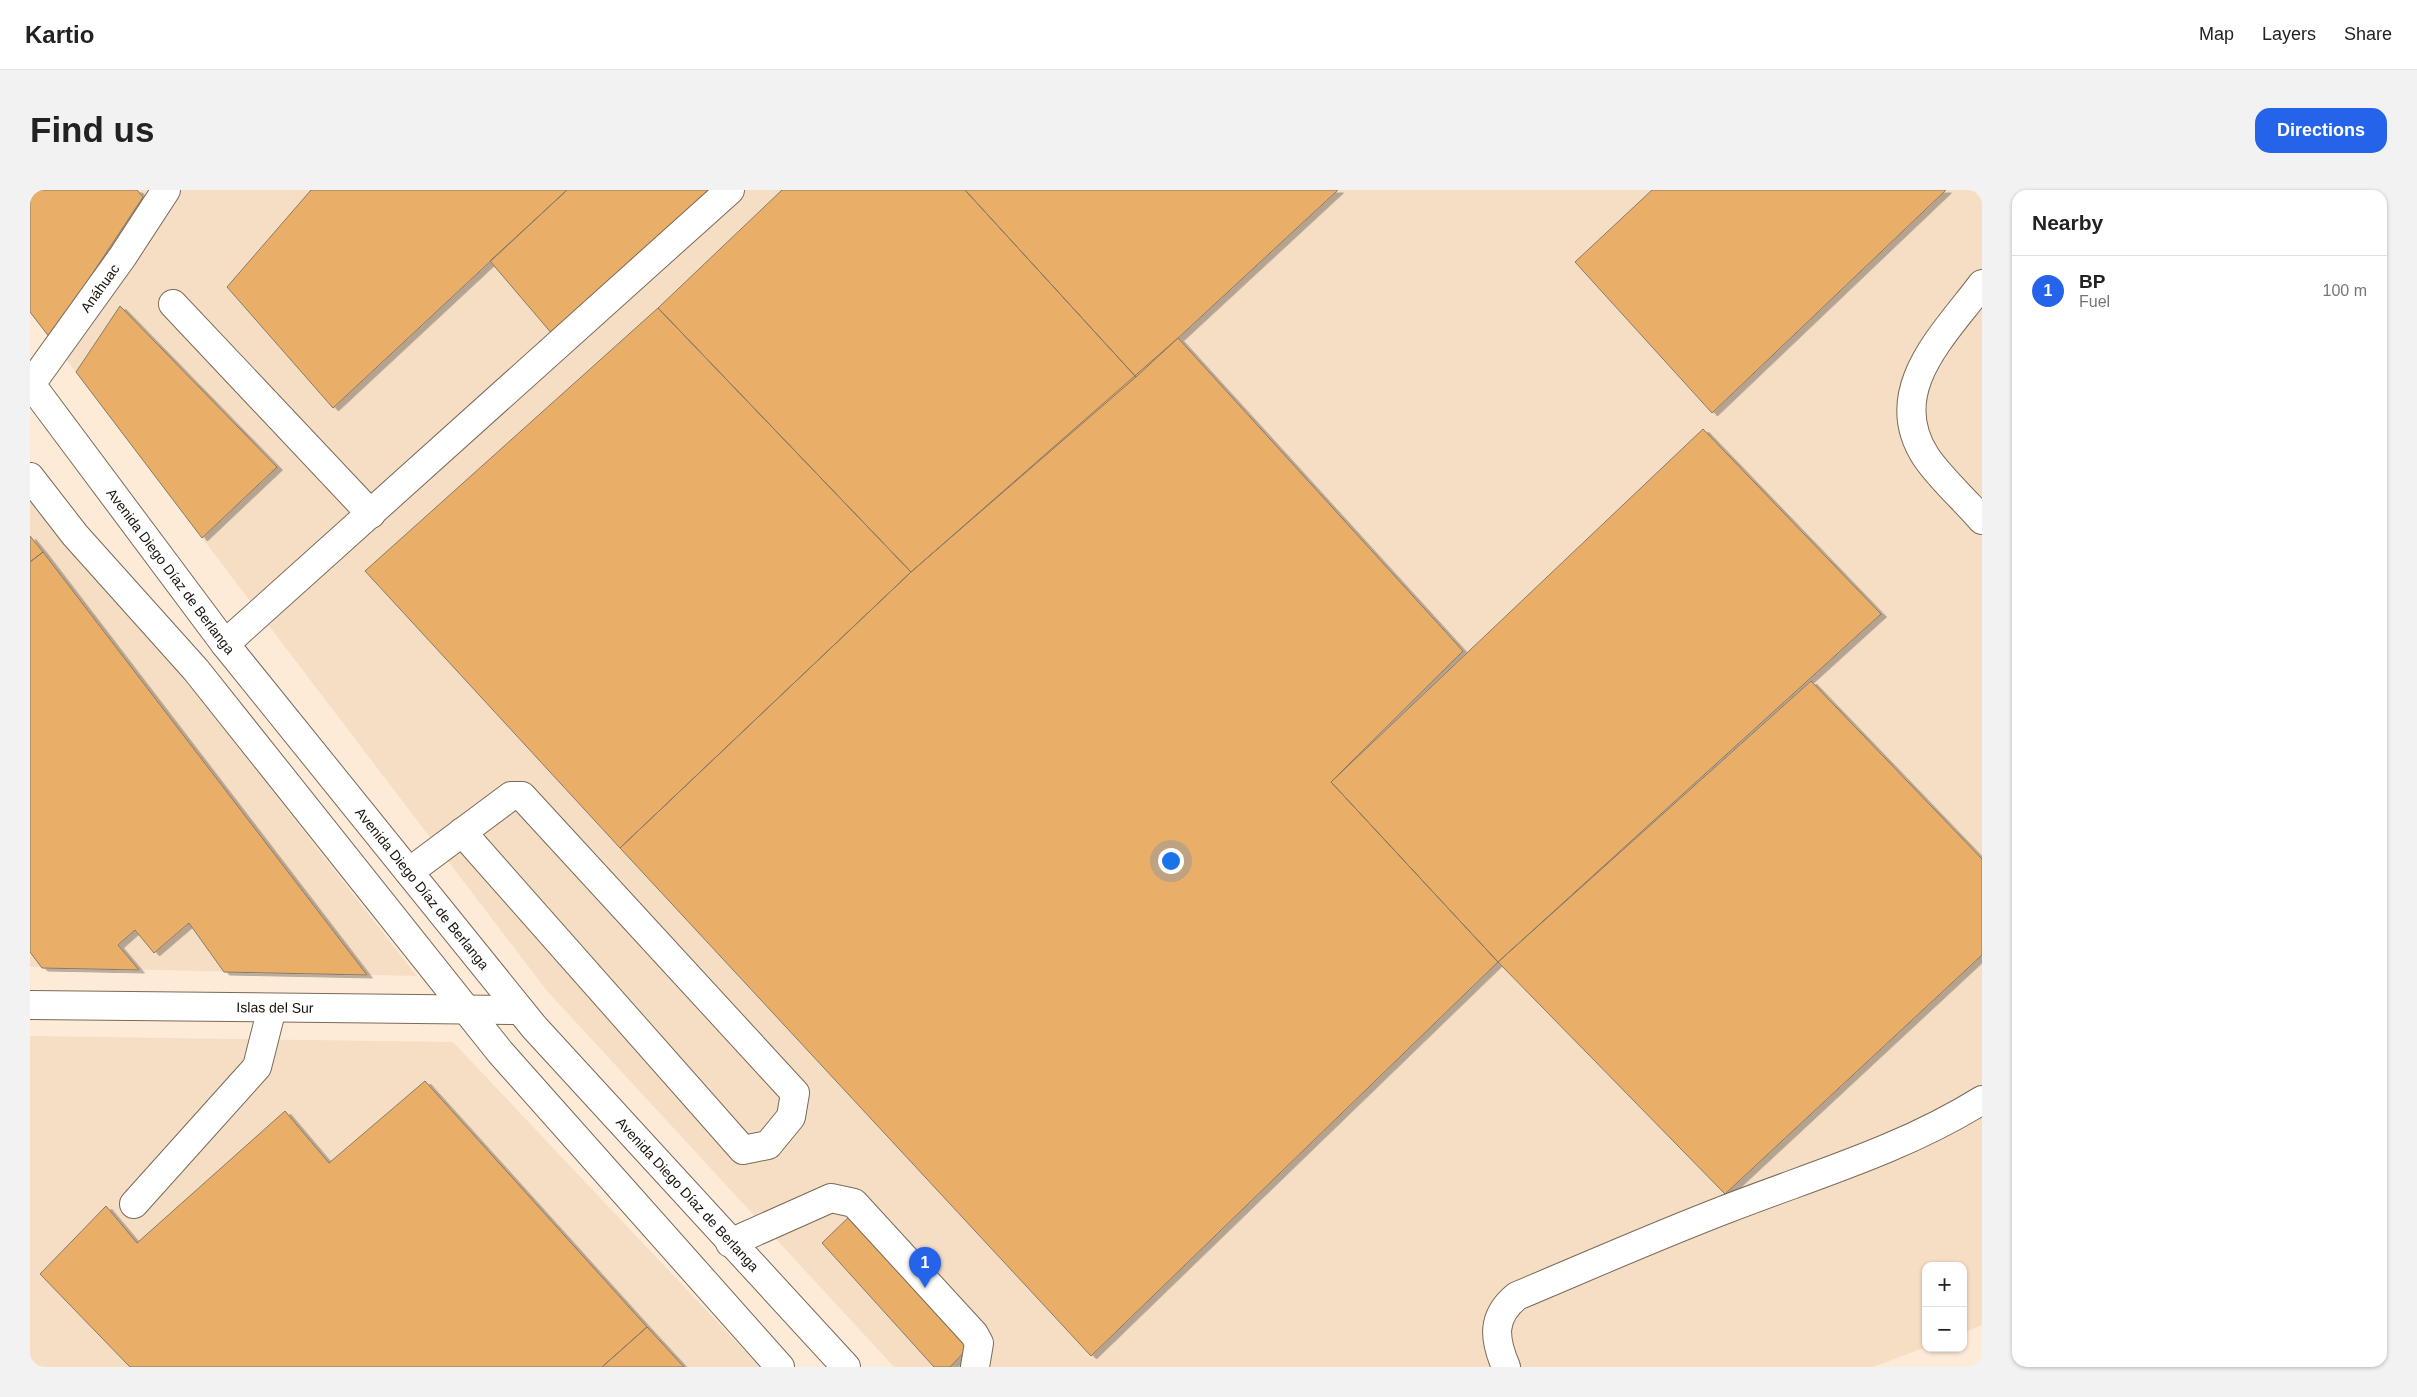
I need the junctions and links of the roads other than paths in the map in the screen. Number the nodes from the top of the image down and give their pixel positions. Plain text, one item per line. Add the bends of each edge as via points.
1 (166, 190) edge
2 (730, 190) edge
3 (1982, 284) edge
4 (173, 304) dead end
5 (30, 384) edge
6 (30, 477) edge
7 (372, 514) junction
8 (1982, 520) edge
9 (76, 535) junction
10 (226, 644) junction
11 (462, 832) junction
12 (409, 872) junction
13 (30, 1005) edge
14 (272, 1008) junction
15 (520, 1010) junction
16 (466, 1011) junction
17 (1982, 1100) edge
18 (134, 1204) dead end
19 (730, 1243) junction
20 (780, 1367) edge
21 (846, 1367) edge
22 (975, 1367) edge
23 (1506, 1367) edge

1 - 5 main road, Anáhuac
2 - 7 main road
3 - 8 main road via 1924,361 1912,390 1910,412 1913,434 1927,458
4 - 7 main road
5 - 10 main road, Avenida Diego Díaz de Berlanga
6 - 9 main road
7 - 10 main road
9 - 10 main road via 105,553 163,609 193,644 211,652
9 - 16 main road via 196,670
10 - 12 main road, Avenida Diego Díaz de Berlanga
11 - 11 main road via 511,796 522,796 533,806 796,1093 791,1117 768,1145 743,1150
11 - 12 main road
12 - 15 main road, Avenida Diego Díaz de Berlanga
13 - 14 main road, Islas del Sur
14 - 16 main road, Islas del Sur
14 - 18 main road via 257,1067
15 - 16 main road, Islas del Sur
15 - 19 main road, Avenida Diego Díaz de Berlanga
16 - 20 main road
17 - 23 main road via 1899,1144 1723,1210 1517,1296 1506,1305 1496,1332
19 - 21 main road, Avenida Diego Díaz de Berlanga
19 - 22 main road via 831,1198 854,1204 974,1334 979,1343

